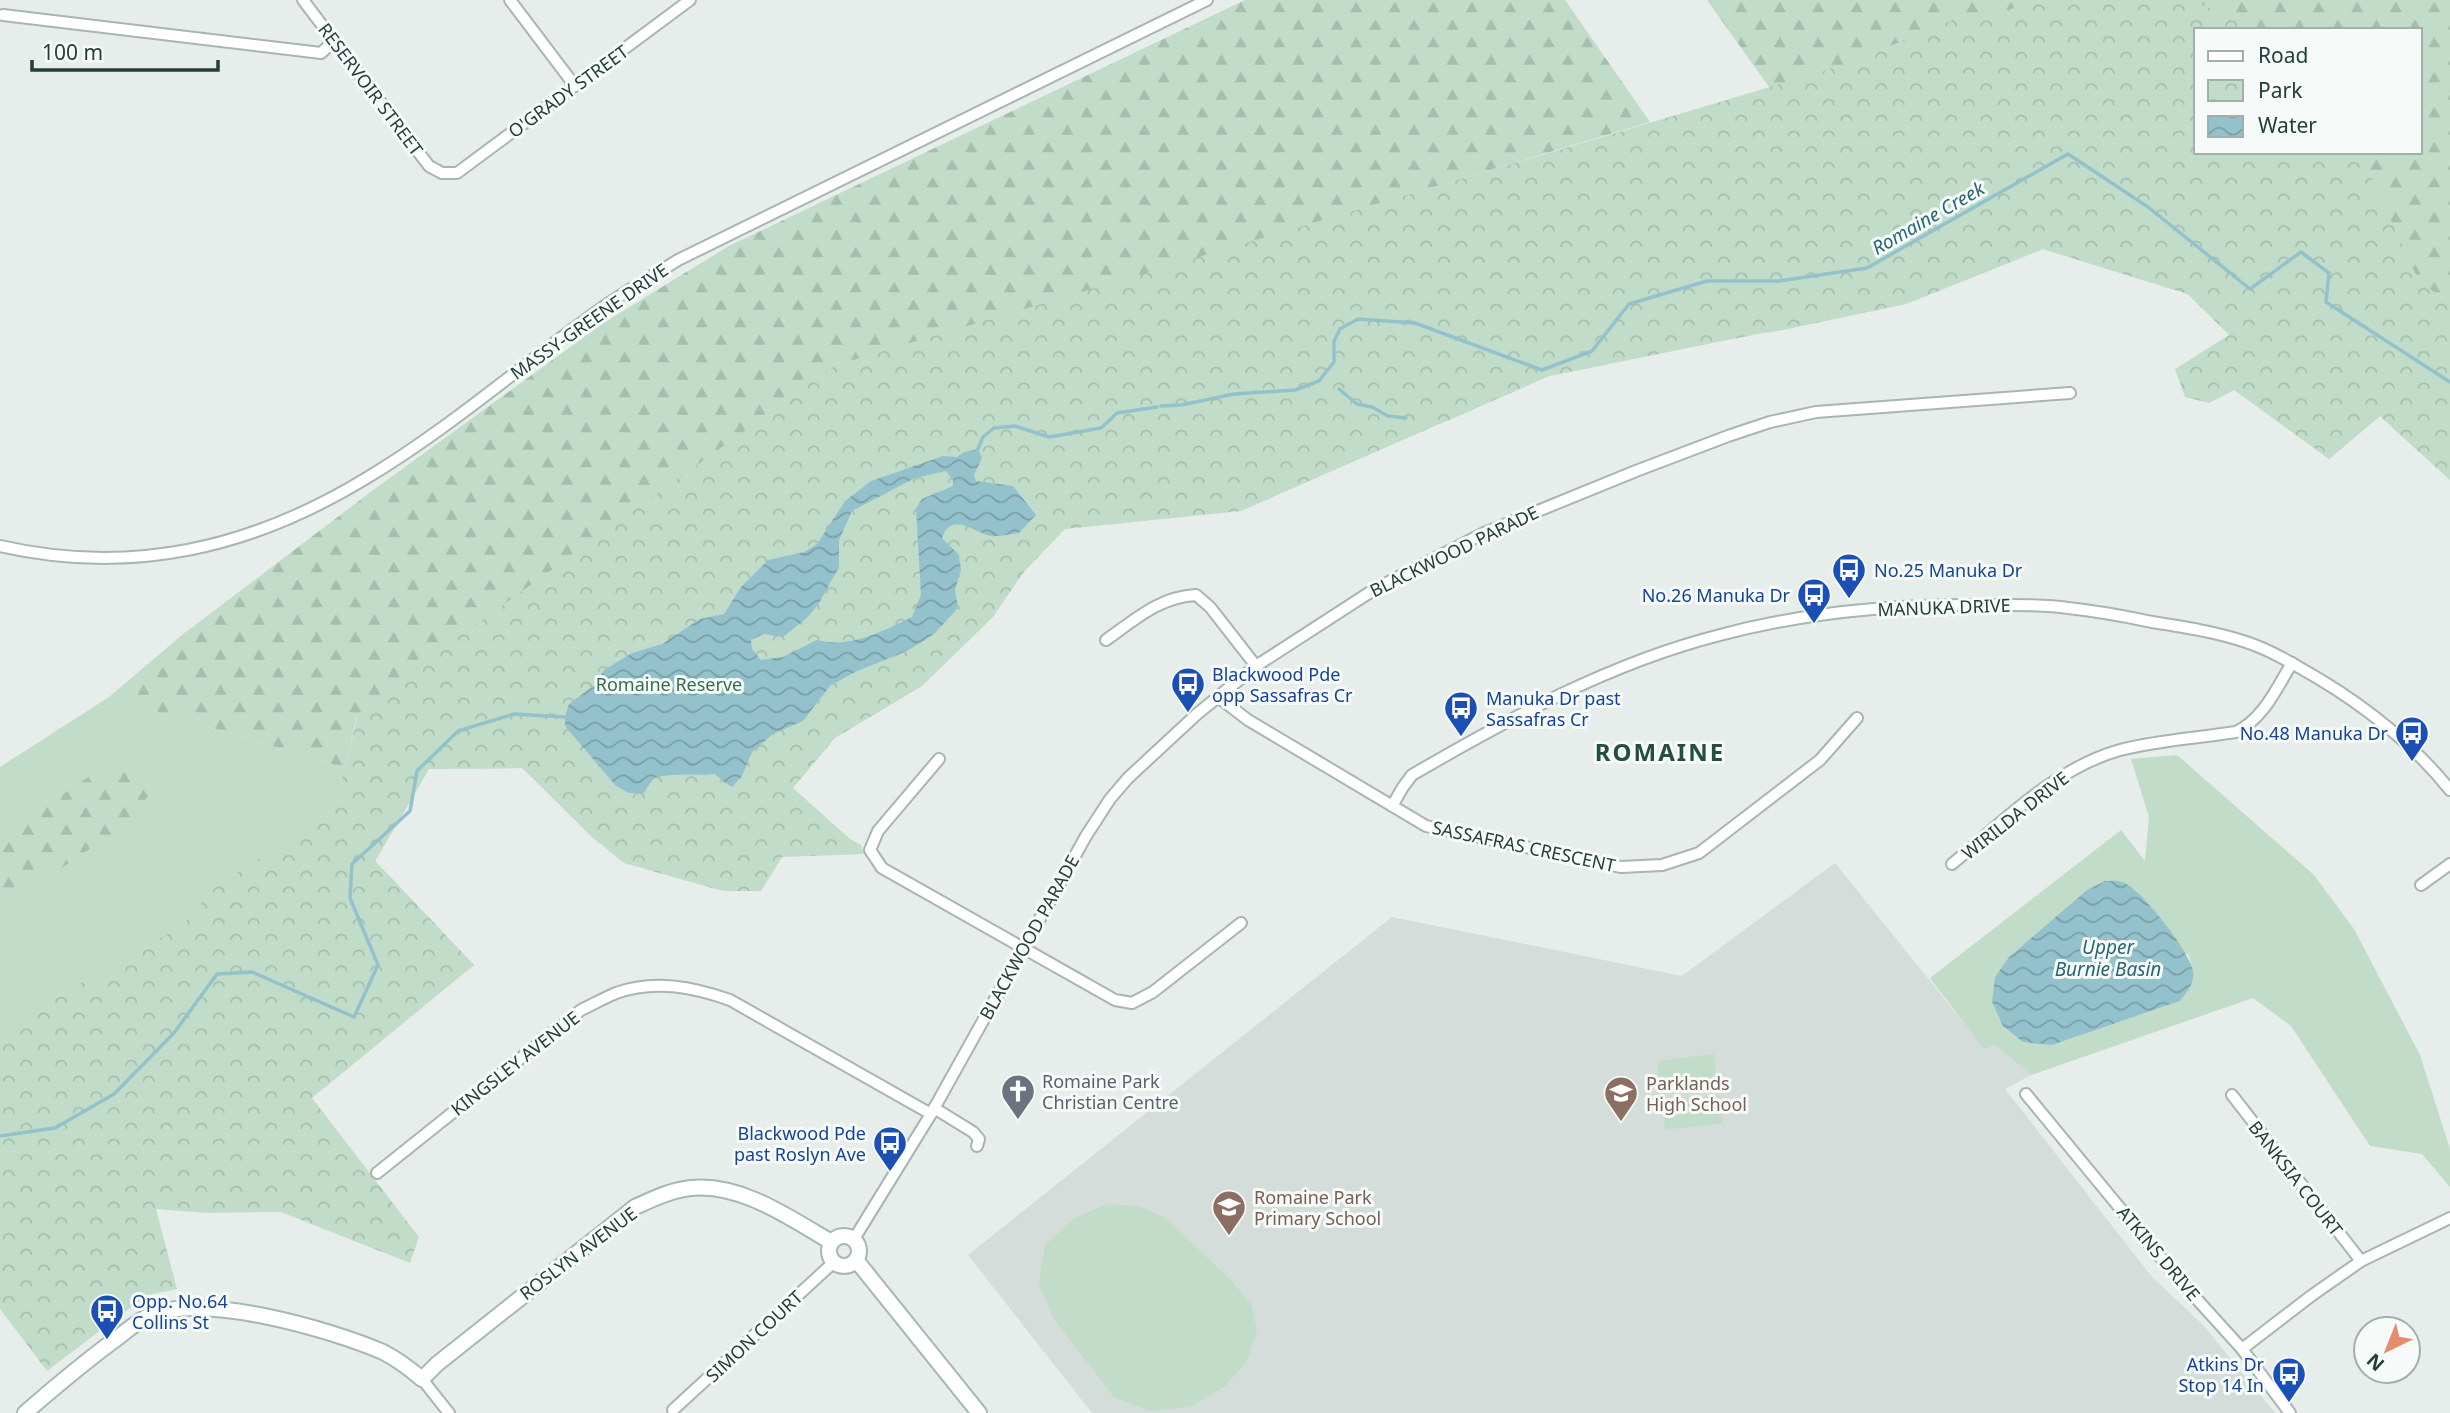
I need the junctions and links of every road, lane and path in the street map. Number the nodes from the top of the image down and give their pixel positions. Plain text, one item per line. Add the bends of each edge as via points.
1 (303, 0) edge
2 (510, 0) edge
3 (690, 0) edge
4 (1207, 0) edge
5 (3, 15) dead end
6 (334, 41) junction
7 (575, 86) junction
8 (442, 173) joint
9 (2070, 393) dead end
10 (0, 546) edge
11 (1106, 639) dead end
12 (2292, 663) junction
13 (1256, 666) junction
14 (1218, 697) junction
15 (1857, 719) dead end
16 (939, 758) dead end
17 (2450, 790) edge
18 (1392, 806) junction
19 (1952, 864) dead end
20 (2450, 864) edge
21 (2421, 884) dead end
22 (1241, 922) dead end
23 (1022, 948) junction
24 (2026, 1094) dead end
25 (2232, 1095) dead end
26 (932, 1111) junction
27 (977, 1146) dead end
28 (377, 1173) dead end
29 (2450, 1218) edge
30 (854, 1239) junction
31 (831, 1241) junction
32 (856, 1260) junction
33 (834, 1262) junction
34 (2361, 1262) junction
35 (2242, 1349) junction
36 (422, 1379) junction
37 (673, 1410) dead end
38 (25, 1413) edge
39 (449, 1413) edge
40 (979, 1413) edge
41 (2290, 1413) edge

1 - 6 street, RESERVOIR STREET
2 - 7 street
3 - 7 street, O'GRADY STREET
4 - 10 street, MASSY-GREENE DRIVE via 678,260 604,306 366,479 305,512 213,545 153,556 93,559
5 - 6 street via 321,53
6 - 8 street, RESERVOIR STREET via 429,166
7 - 8 street, O'GRADY STREET via 457,173
9 - 13 street, BLACKWOOD PARADE via 1816,412 1728,436 1473,538 1375,589
11 - 13 street via 1153,606 1177,596 1196,595
12 - 17 street, MANUKA DRIVE via 2375,715 2413,748
12 - 18 street, MANUKA DRIVE via 2248,642 2066,607 1902,606 1821,614 1719,635 1579,685 1412,775
12 - 19 street, WIRILDA DRIVE via 2263,711 2248,726 2236,732 2118,751 2085,763 2051,783
13 - 14 street, BLACKWOOD PARADE
14 - 18 street, SASSAFRAS CRESCENT via 1248,720
14 - 23 street, BLACKWOOD PARADE via 1110,799
15 - 18 street, SASSAFRAS CRESCENT via 1820,760 1699,853 1662,865 1621,867 1472,837 1426,826
16 - 23 street via 878,831 870,850 882,868
20 - 21 street
22 - 23 street via 1153,992 1132,1003 1115,1000
23 - 26 street, BLACKWOOD PARADE
24 - 35 street, ATKINS DRIVE
25 - 34 street, BANKSIA COURT
26 - 27 street, KINGSLEY AVENUE via 973,1132 979,1139
26 - 28 street, KINGSLEY AVENUE via 730,1000 698,989 664,985 616,993 580,1010
26 - 30 street, BLACKWOOD PARADE
29 - 34 street
30 - 31 street via 845,1235
30 - 32 street via 859,1247
31 - 33 street via 829,1255
31 - 36 street, ROSLYN AVENUE via 727,1190 692,1188 664,1194 635,1207
32 - 33 street via 843,1266
32 - 40 street
33 - 37 street, SIMON COURT
34 - 35 street
35 - 41 street, ATKINS DRIVE
36 - 38 street via 384,1353 300,1324 181,1307 149,1315
36 - 39 street

